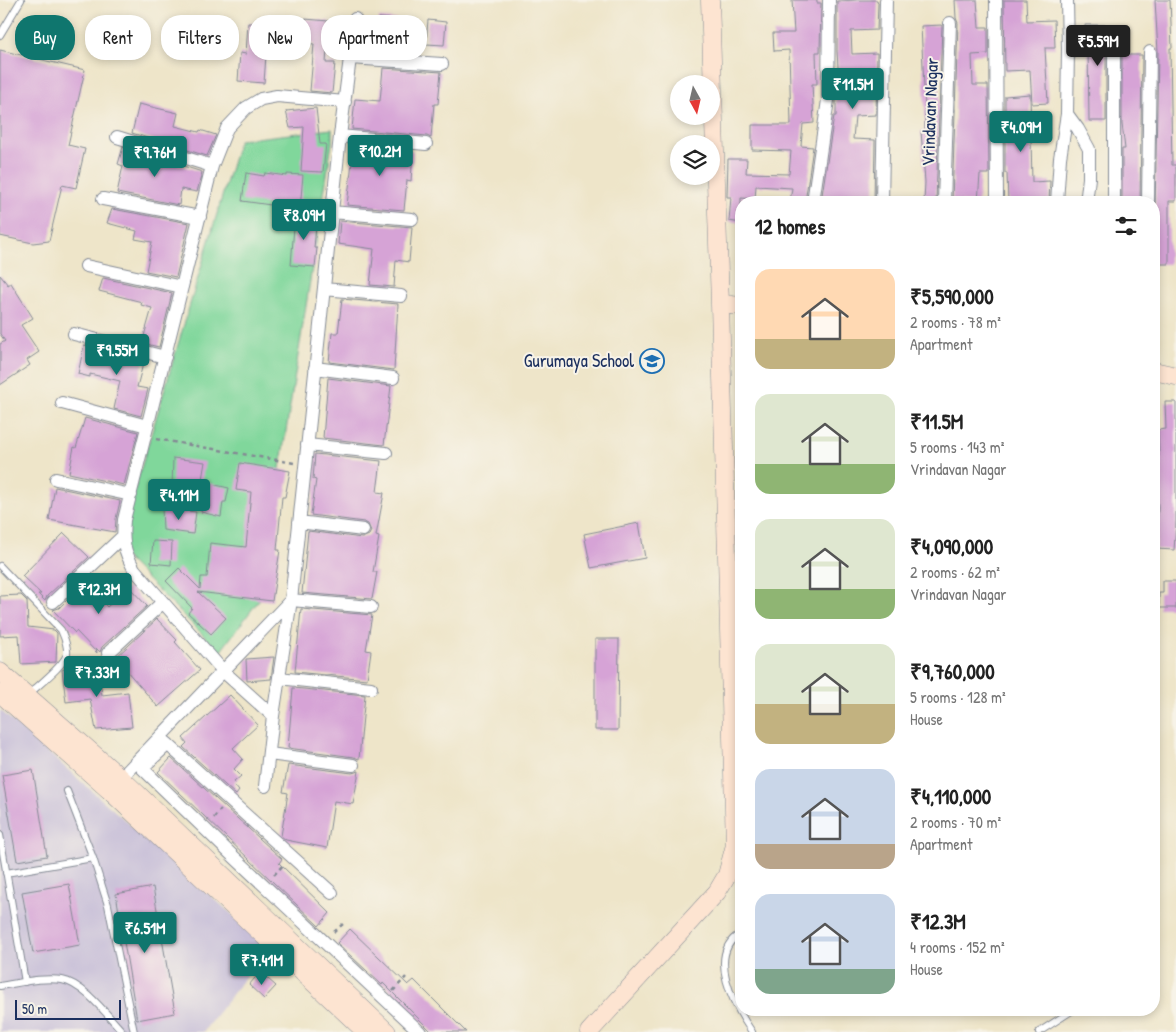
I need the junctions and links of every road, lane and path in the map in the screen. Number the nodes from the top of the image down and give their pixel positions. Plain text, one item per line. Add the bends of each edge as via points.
1 (22, 0) edge
2 (710, 0) edge
3 (829, 0) edge
4 (886, 0) edge
5 (996, 0) edge
6 (1067, 0) edge
7 (950, 23) dead end
8 (0, 35) edge
9 (1114, 50) dead end
10 (1150, 52) dead end
11 (350, 60) edge
12 (381, 60) edge
13 (442, 64) dead end
14 (345, 102) junction
15 (1067, 114) junction
16 (340, 136) junction
17 (117, 138) dead end
18 (426, 144) dead end
19 (212, 166) junction
20 (814, 196) edge
21 (882, 196) edge
22 (944, 196) edge
23 (997, 196) edge
24 (1058, 196) edge
25 (1087, 196) edge
26 (1114, 196) edge
27 (1148, 196) edge
28 (103, 199) dead end
29 (332, 212) junction
30 (200, 217) junction
31 (412, 219) dead end
32 (86, 266) dead end
33 (182, 288) junction
34 (324, 289) junction
35 (401, 296) dead end
36 (720, 304) junction
37 (735, 305) edge
38 (74, 334) dead end
39 (165, 357) junction
40 (315, 368) junction
41 (1160, 372) edge
42 (1176, 376) edge
43 (393, 378) dead end
44 (62, 403) dead end
45 (146, 432) junction
46 (307, 445) junction
47 (386, 453) dead end
48 (305, 465) junction
49 (56, 479) dead end
50 (131, 495) junction
51 (298, 522) junction
52 (363, 530) dead end
53 (123, 536) junction
54 (0, 566) edge
55 (291, 600) junction
56 (53, 602) dead end
57 (163, 602) junction
58 (371, 607) dead end
59 (108, 653) dead end
60 (0, 672) edge
61 (224, 672) junction
62 (280, 678) junction
63 (371, 688) dead end
64 (0, 693) edge
65 (27, 696) junction
66 (273, 716) junction
67 (161, 744) junction
68 (269, 754) junction
69 (353, 765) dead end
70 (115, 784) junction
71 (266, 786) dead end
72 (67, 791) dead end
73 (229, 800) junction
74 (204, 829) junction
75 (0, 835) edge
76 (291, 856) junction
77 (93, 858) junction
78 (734, 871) edge
79 (6, 873) junction
80 (264, 886) junction
81 (332, 893) dead end
82 (735, 939) edge
83 (406, 977) dead end
84 (25, 982) junction
85 (0, 986) edge
86 (385, 999) junction
87 (735, 1003) edge
88 (743, 1016) edge
89 (1064, 1016) edge
90 (123, 1032) edge
91 (134, 1032) edge
92 (366, 1032) edge
93 (387, 1032) edge
94 (420, 1032) edge
95 (589, 1032) edge
96 (752, 1032) edge
97 (1040, 1032) edge

1 - 8 lane
2 - 36 street
3 - 20 street via 828,100
4 - 21 street
5 - 23 street
6 - 15 street
7 - 22 street, Vrindavan Nagar
9 - 26 street
10 - 27 street
11 - 14 street
12 - 13 street
14 - 16 street
14 - 19 street via 277,96 261,99 246,108 227,128
15 - 24 street
15 - 25 street via 1089,149
16 - 18 street
16 - 29 street
17 - 19 street
19 - 30 street
28 - 30 street
29 - 31 street
29 - 34 street
30 - 33 street
32 - 33 street
33 - 39 street
34 - 35 street
34 - 40 street
36 - 37 street
36 - 78 street
38 - 39 street
39 - 45 street
40 - 43 street
40 - 46 street
41 - 42 street
44 - 45 street
45 - 48 path
45 - 50 street
46 - 47 street
46 - 48 street
48 - 51 street
49 - 50 street
50 - 53 street
51 - 52 street
51 - 55 street
53 - 56 street
53 - 57 street via 125,554 134,569
54 - 65 lane via 61,630 66,643 67,655 61,664
55 - 58 street
55 - 61 street
55 - 62 street
57 - 59 street
57 - 61 street
60 - 65 street
61 - 66 street
61 - 67 street
62 - 63 street
62 - 66 street
64 - 70 street
65 - 70 street
66 - 68 street
67 - 70 street
67 - 73 street
67 - 74 street via 142,768
68 - 69 street
68 - 71 street
70 - 92 street
70 - 93 street
72 - 77 lane
73 - 74 path
73 - 76 street
74 - 80 street
75 - 79 lane
76 - 80 path
76 - 81 street
77 - 79 lane
77 - 91 lane via 108,905
78 - 95 street
79 - 84 lane
80 - 86 street
82 - 87 lane via 724,952 724,974
83 - 86 path
84 - 85 lane
84 - 90 lane via 63,980 76,985
86 - 94 street
88 - 96 lane
89 - 97 lane

